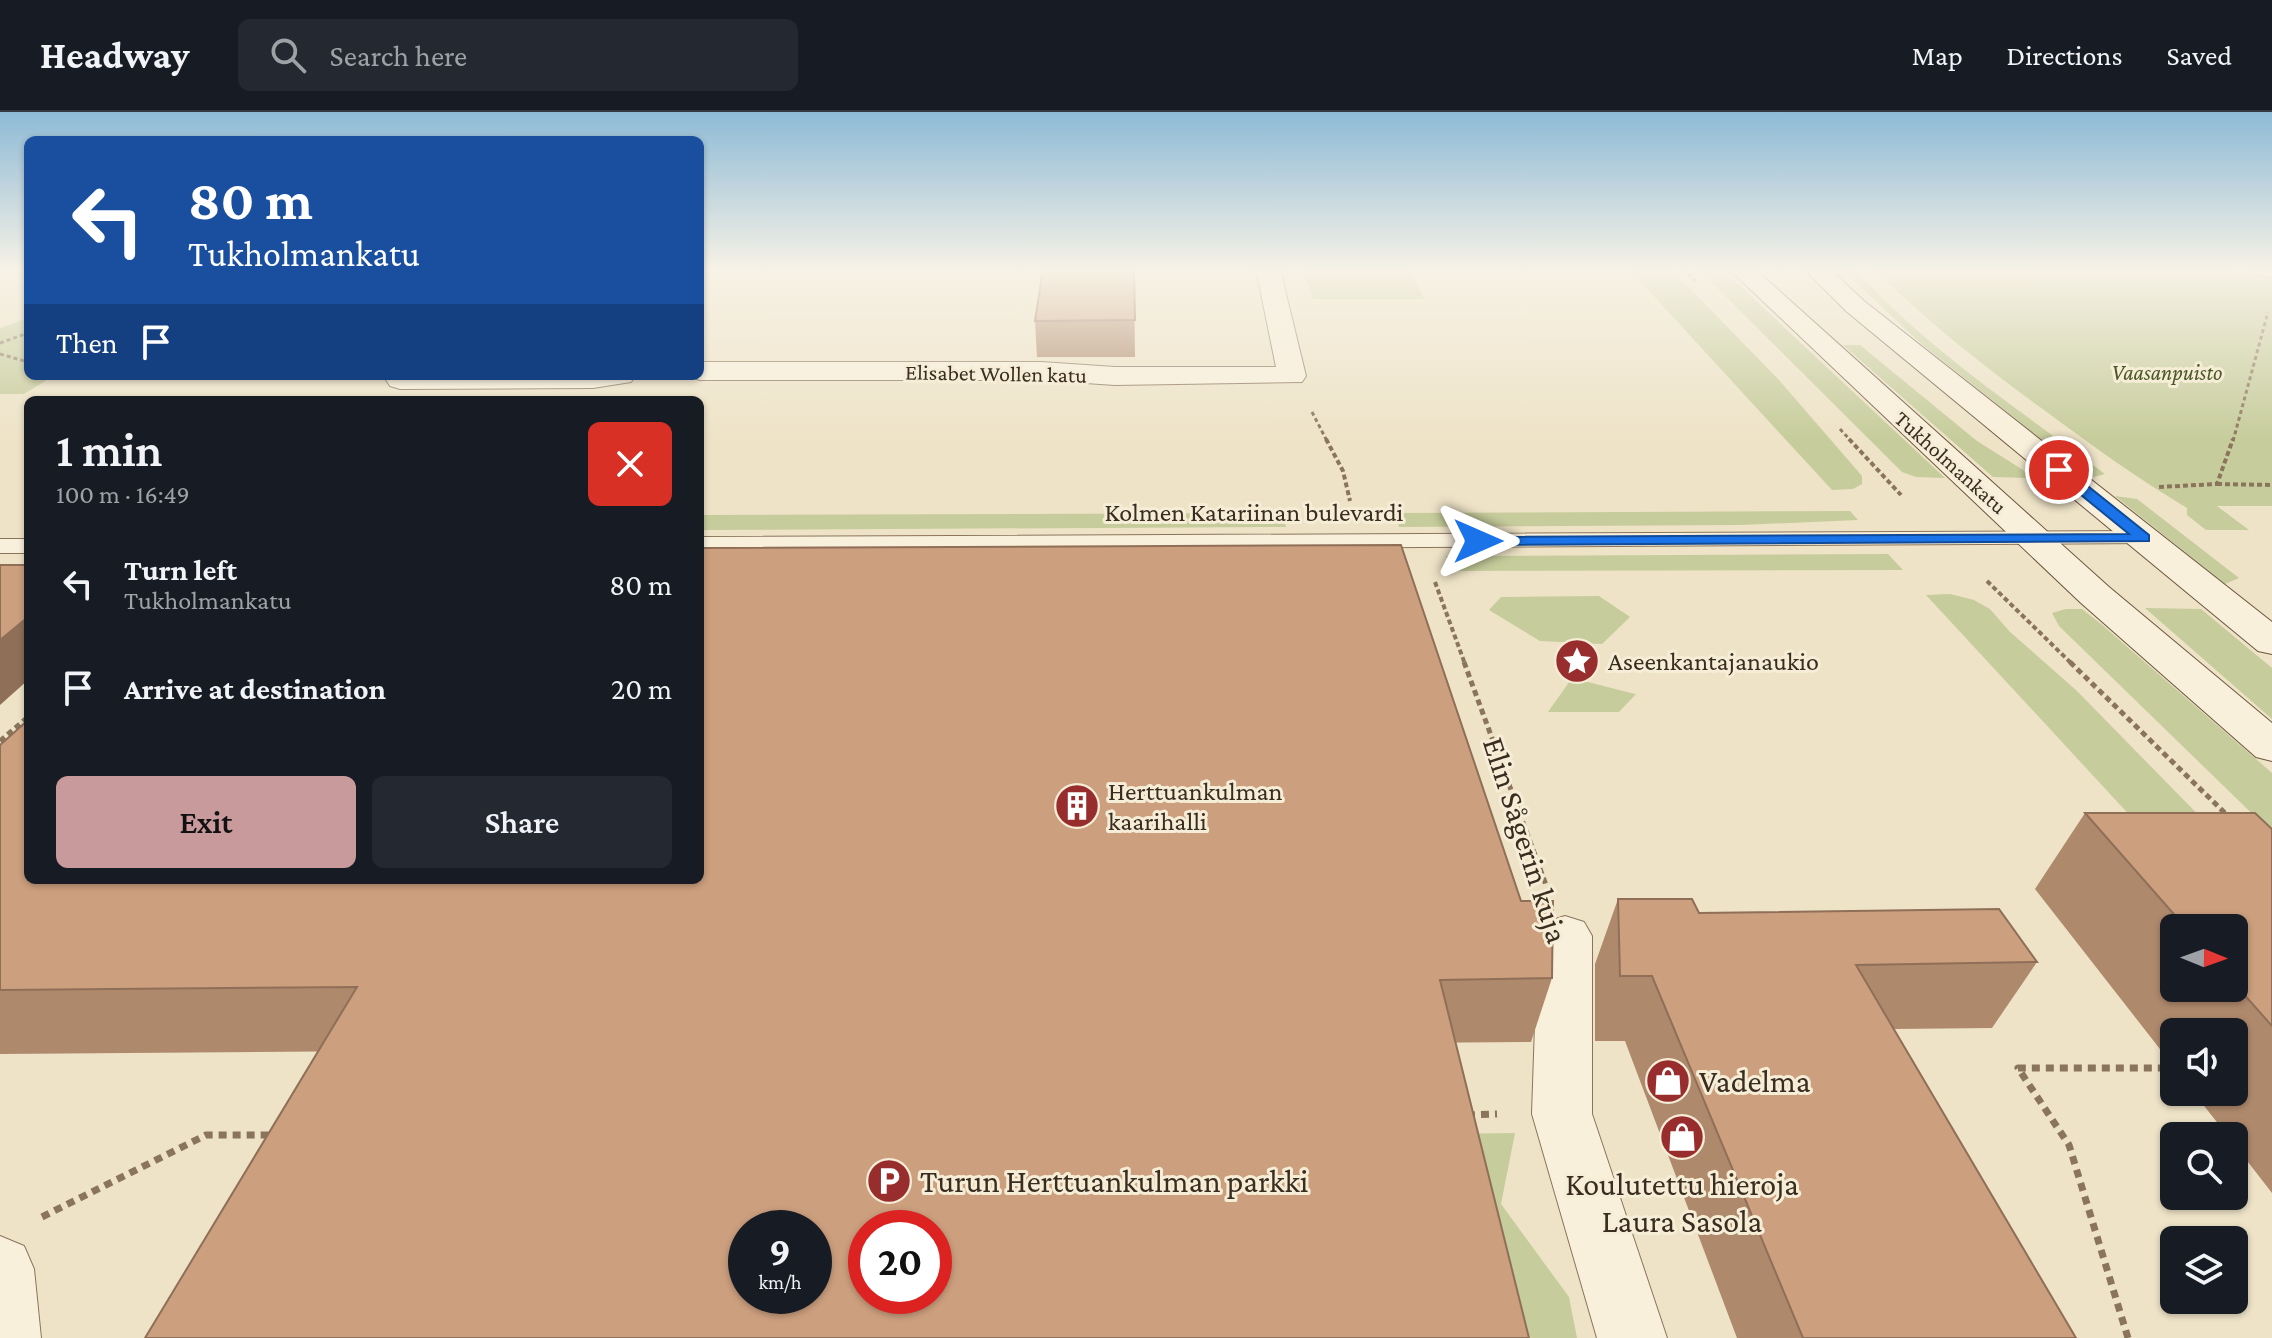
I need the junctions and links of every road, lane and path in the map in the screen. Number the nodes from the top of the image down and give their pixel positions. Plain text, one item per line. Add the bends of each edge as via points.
1 (1281, 326) edge
2 (1803, 326) edge
3 (1880, 326) edge
4 (2264, 326) edge
5 (24, 334) edge
6 (0, 343) edge
7 (0, 354) edge
8 (24, 361) edge
9 (704, 371) edge
10 (1292, 376) junction
11 (2217, 484) junction
12 (2272, 485) edge
13 (2149, 488) dead end
14 (1351, 502) dead end
15 (2143, 538) junction
16 (2035, 539) junction
17 (704, 544) edge
18 (0, 546) edge
19 (24, 546) edge
20 (1986, 580) dead end
21 (1435, 581) dead end
22 (2272, 642) edge
23 (24, 720) edge
24 (0, 741) edge
25 (2272, 747) edge
26 (2239, 827) edge
27 (1565, 936) joint
28 (2160, 1068) dead end
29 (282, 1135) edge
30 (14, 1246) edge
31 (6, 1338) edge
32 (1632, 1338) edge
33 (2128, 1338) edge

1 - 10 main road
2 - 16 main road, Tukholmankatu
3 - 15 main road
4 - 11 path
5 - 6 path
7 - 8 path
9 - 10 main road, Elisabet Wollen katu
10 - 14 path via 1343,471
11 - 12 path
11 - 13 path
15 - 16 lane, Kolmen Katariinan bulevardi
15 - 22 main road
16 - 17 lane, Kolmen Katariinan bulevardi
16 - 25 main road, Tukholmankatu
18 - 19 lane
20 - 26 path
21 - 27 path, Elin Sågerin kuja
23 - 24 path
27 - 32 main road, Elin Sågerin kuja via 1562,1114
28 - 33 path via 2018,1068 2069,1145
29 - 30 path via 206,1135
30 - 31 main road

